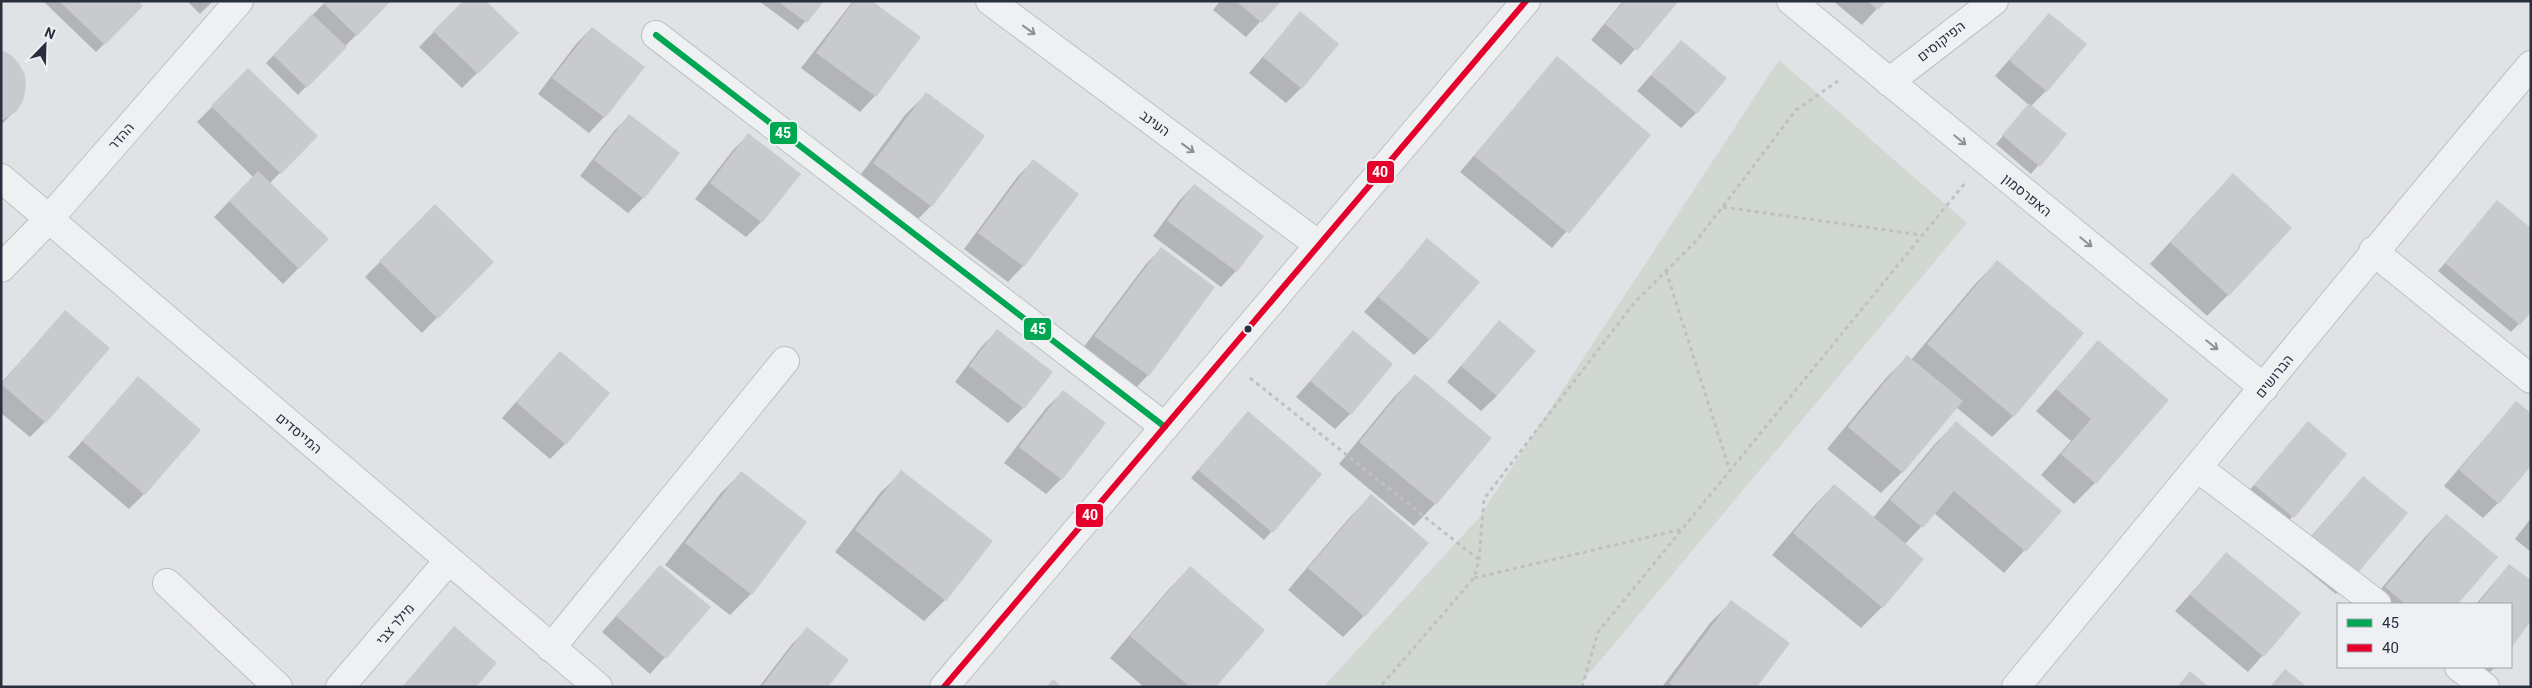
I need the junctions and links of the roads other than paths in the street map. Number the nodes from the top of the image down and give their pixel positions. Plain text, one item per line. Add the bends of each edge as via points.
1 (239, 1) edge
2 (990, 1) edge
3 (1526, 1) edge
4 (1791, 1) edge
5 (1994, 1) edge
6 (656, 35) dead end
7 (2531, 65) edge
8 (1889, 82) junction
9 (1, 178) edge
10 (48, 220) junction
11 (1319, 245) junction
12 (2373, 252) junction
13 (1, 268) edge
14 (785, 361) dead end
15 (2531, 379) edge
16 (2264, 388) junction
17 (1165, 427) junction
18 (2198, 468) junction
19 (449, 560) junction
20 (167, 583) dead end
21 (2376, 603) edge
22 (551, 648) junction
23 (2460, 668) edge
24 (278, 687) edge
25 (340, 687) edge
26 (598, 687) edge
27 (944, 687) edge
28 (2016, 687) edge
29 (2485, 687) edge

1 - 10 street, ההדר
2 -> 11 street, העינב
3 - 11 street
4 - 8 street, האפרסמון
5 - 8 street, הפיקוסים
6 - 17 street
7 - 12 street, הברושים
8 -> 16 street, האפרסמון
9 - 10 street, המייסדים
10 - 13 street, ההדר
10 - 19 street, המייסדים
11 - 17 street
12 - 15 street
12 - 16 street, הברושים
14 - 22 street
16 - 18 street, הברושים
17 - 27 street
18 - 21 street
18 - 28 street, הברושים
19 - 22 street, המייסדים
19 - 25 street, מילר צבי
20 - 24 street
22 - 26 street, המייסדים
23 - 29 street

